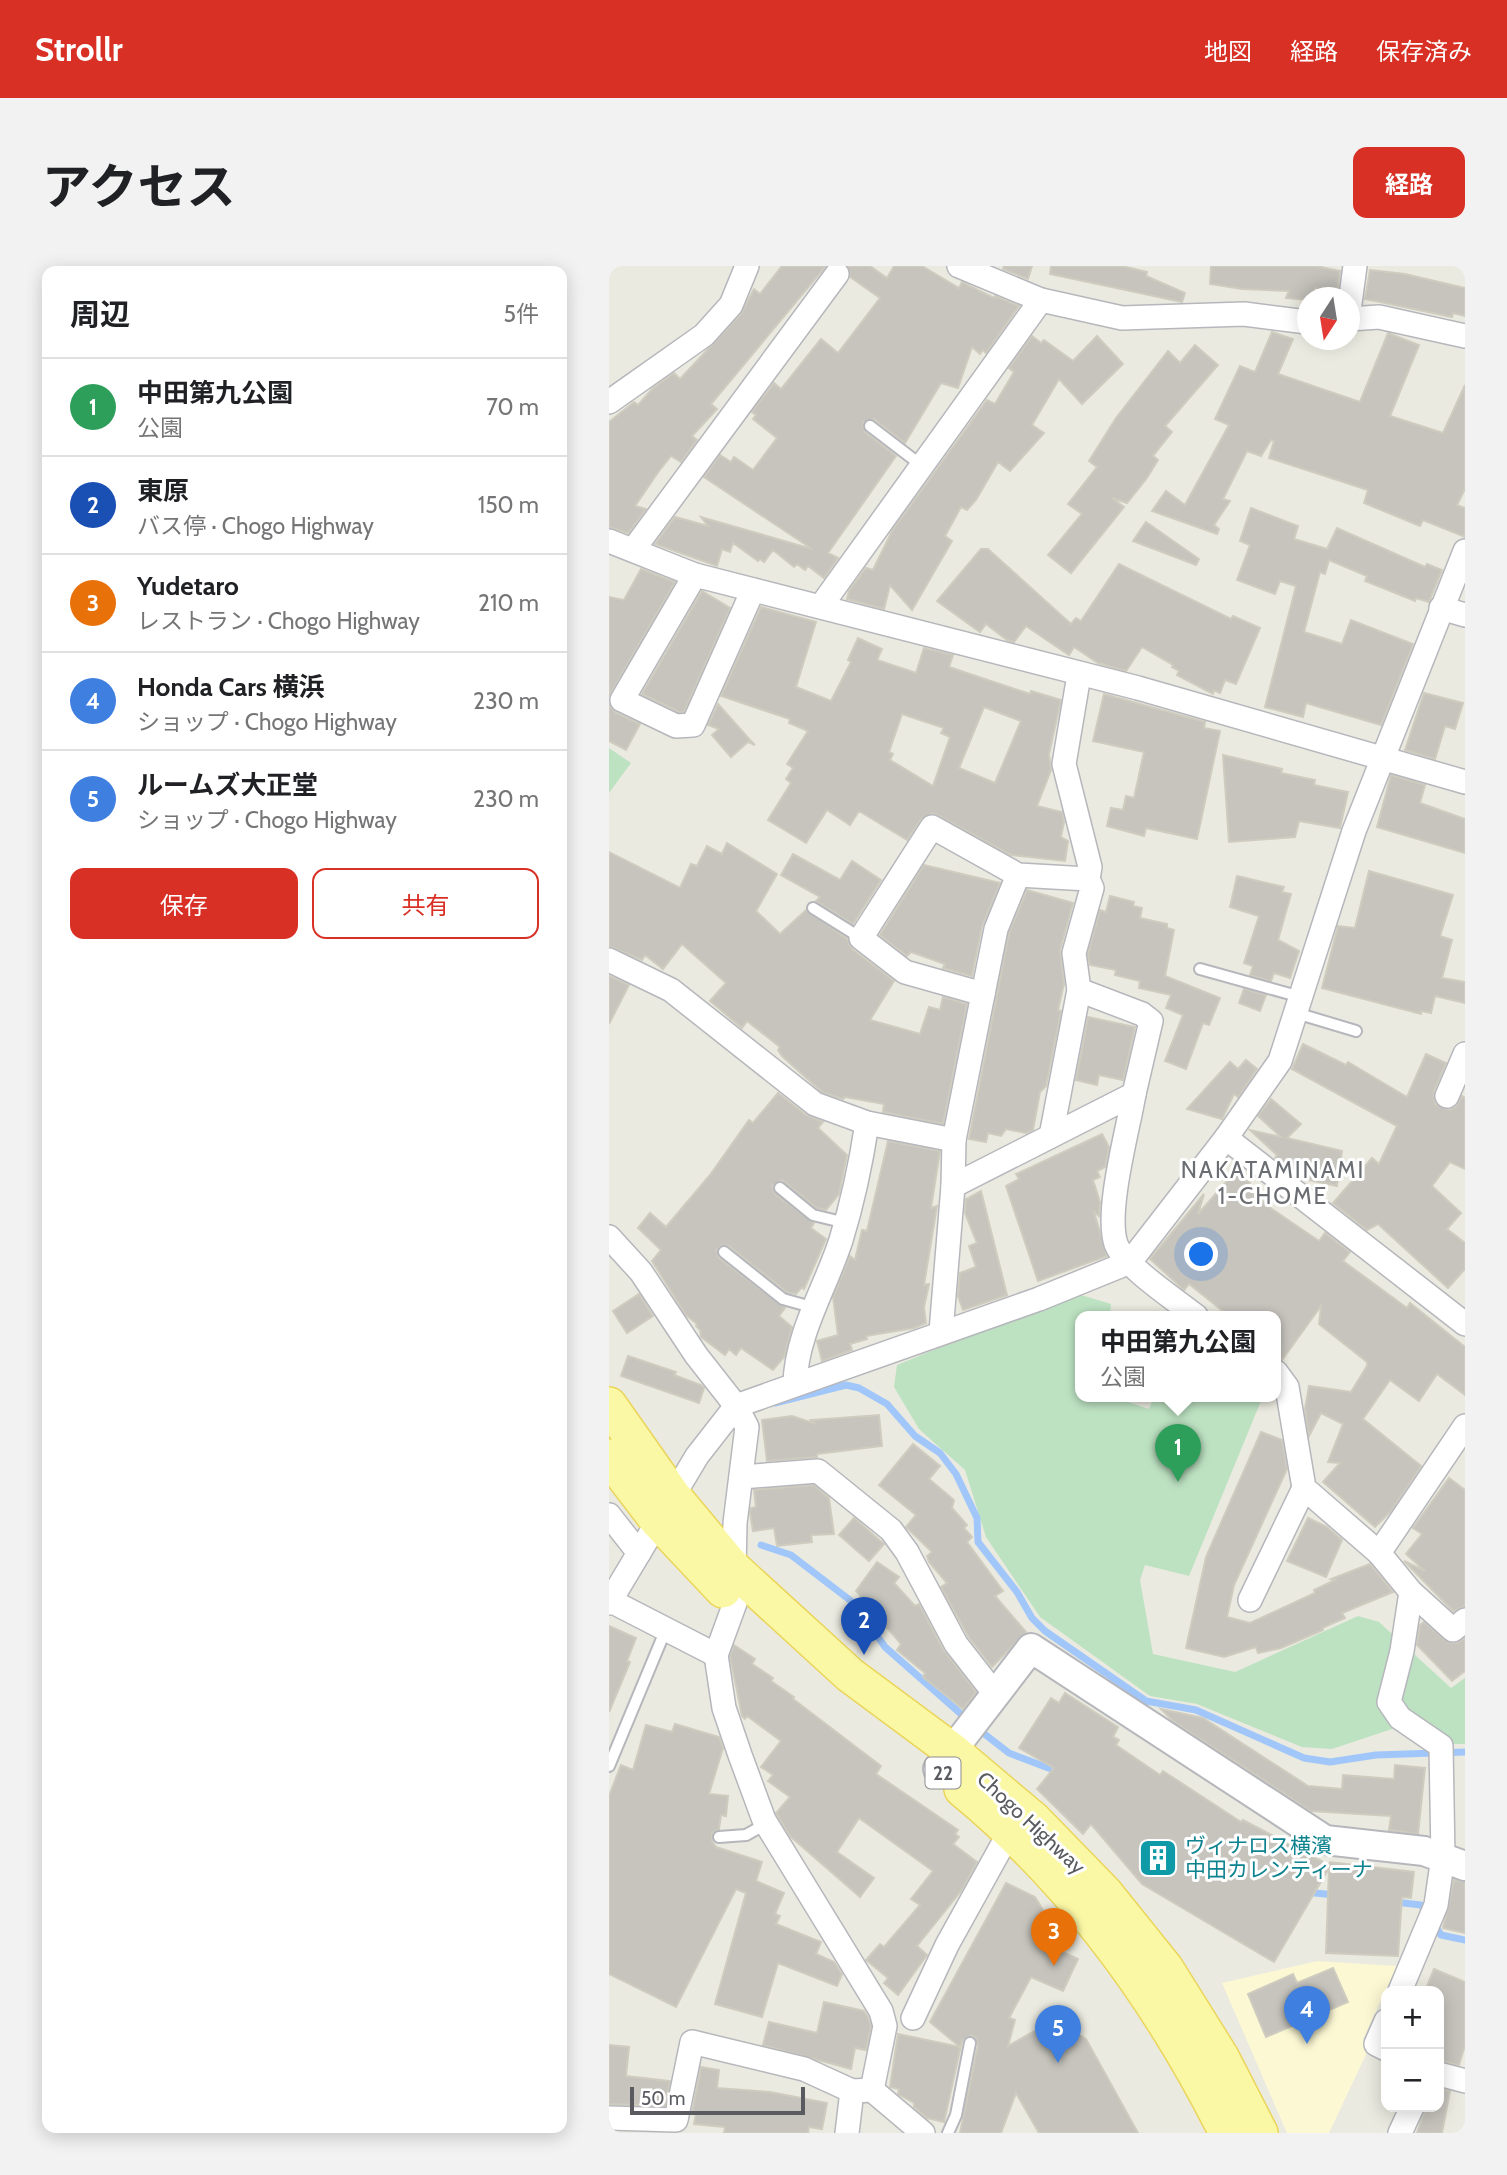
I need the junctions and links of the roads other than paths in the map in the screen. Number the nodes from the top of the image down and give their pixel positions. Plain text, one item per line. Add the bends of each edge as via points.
1 (747, 266) edge
2 (959, 266) edge
3 (1355, 266) edge
4 (837, 274) dead end
5 (1352, 287) edge
6 (1041, 300) junction
7 (1360, 318) edge
8 (1297, 321) edge
9 (1465, 336) edge
10 (609, 402) edge
11 (870, 426) dead end
12 (921, 465) junction
13 (609, 541) edge
14 (633, 550) junction
15 (1465, 551) edge
16 (695, 575) junction
17 (753, 590) junction
18 (821, 606) junction
19 (1441, 608) junction
20 (1465, 615) edge
21 (1079, 675) junction
22 (1383, 758) junction
23 (1465, 782) edge
24 (1018, 875) junction
25 (1088, 879) junction
26 (813, 908) dead end
27 (861, 938) junction
28 (609, 960) edge
29 (1199, 969) dead end
30 (1079, 990) junction
31 (983, 994) junction
32 (1298, 1005) junction
33 (1356, 1031) dead end
34 (1465, 1054) edge
35 (1134, 1094) junction
36 (1447, 1096) dead end
37 (867, 1123) junction
38 (1051, 1136) junction
39 (1226, 1138) junction
40 (954, 1140) junction
41 (953, 1186) junction
42 (780, 1188) dead end
43 (846, 1223) junction
44 (609, 1237) edge
45 (724, 1252) dead end
46 (1131, 1262) junction
47 (815, 1308) junction
48 (1190, 1311) edge
49 (1465, 1324) edge
50 (941, 1332) junction
51 (1281, 1379) edge
52 (795, 1384) junction
53 (609, 1405) edge
54 (736, 1406) junction
55 (1465, 1426) edge
56 (609, 1457) edge
57 (741, 1477) junction
58 (1304, 1488) junction
59 (666, 1508) junction
60 (609, 1515) edge
61 (639, 1553) junction
62 (1379, 1553) junction
63 (734, 1586) junction
64 (1411, 1592) junction
65 (1250, 1600) dead end
66 (610, 1602) edge
67 (1465, 1620) edge
68 (666, 1629) junction
69 (716, 1655) junction
70 (988, 1702) junction
71 (950, 1752) junction
72 (609, 1766) edge
73 (766, 1824) junction
74 (1009, 1833) junction
75 (719, 1837) dead end
76 (1454, 1861) edge
77 (1402, 1986) edge
78 (913, 2018) dead end
79 (1381, 2032) edge
80 (970, 2043) dead end
81 (1381, 2046) edge
82 (1444, 2075) edge
83 (1465, 2081) edge
84 (862, 2091) junction
85 (1410, 2112) edge
86 (609, 2118) edge
87 (676, 2127) edge
88 (847, 2133) edge
89 (923, 2133) edge
90 (948, 2133) edge
91 (1227, 2133) edge
92 (1260, 2133) edge
93 (1400, 2133) edge

1 - 10 street via 731,304 704,335
2 - 6 street
3 - 5 street
4 - 14 street
6 - 8 street via 1122,318 1244,314
6 - 12 street
7 - 9 street via 1378,317
11 - 12 lane
12 - 18 street
13 - 14 street
14 - 16 street
15 - 19 street
16 - 17 street
16 - 17 street via 622,700 676,726 693,725
17 - 18 street
18 - 21 street
19 - 20 street
19 - 22 street
21 - 22 street
21 - 25 street via 1064,764 1090,867
22 - 23 street
22 - 32 street via 1354,831
24 - 25 street
24 - 27 street via 932,827
24 - 31 street via 996,929
25 - 30 street via 1092,888 1073,953
26 - 27 lane
27 - 31 street via 905,972
28 - 37 street via 671,990 815,1104
29 - 32 lane
30 - 35 street via 1151,1021
30 - 38 street
31 - 40 street
32 - 33 lane
32 - 39 street via 1280,1060
34 - 36 street
35 - 38 street
35 - 46 street via 1115,1196 1114,1228 1117,1246
37 - 40 street
37 - 43 street
38 - 41 street
39 - 46 street
39 - 49 street
40 - 41 street
41 - 50 street
42 - 43 lane via 813,1215
43 - 47 street
44 - 54 street via 641,1272
45 - 47 lane via 783,1299
46 - 48 street
46 - 50 street
47 - 52 street via 795,1362
50 - 52 street
51 - 58 street via 1287,1387
52 - 54 street
53 - 59 main road, Chogo Highway / 22
54 - 57 street via 747,1427
54 - 59 street via 697,1456
55 - 62 street
56 - 59 main road, Chogo Highway / 22
57 - 63 street
57 - 70 street via 818,1471 891,1530
58 - 62 street
58 - 65 street
59 - 61 street
59 - 63 main road, Chogo Highway / 22
60 - 61 street
61 - 66 street
62 - 64 street
63 - 69 street
63 - 71 main road, Chogo Highway / 22 via 780,1645
64 - 67 street via 1453,1630
64 - 76 street via 1389,1702 1400,1718 1442,1752
66 - 68 street
68 - 69 street
68 - 72 lane
69 - 73 street via 724,1708
70 - 71 street
70 - 76 street via 1031,1648 1325,1840 1424,1851
71 - 74 main road, Chogo Highway / 22
71 - 92 main road, Chogo Highway / 22 via 1034,1820 1105,1893 1166,1969 1221,2057
73 - 75 lane via 746,1835
73 - 84 street via 881,2011 885,2026
74 - 78 street
74 - 91 main road, Chogo Highway / 22 via 1108,1940 1195,2070
76 - 77 street
79 - 81 street via 1376,2043
80 - 90 lane
82 - 83 street
84 - 87 street via 804,2069 692,2042
84 - 88 street
84 - 89 street
85 - 93 street
86 - 87 street

